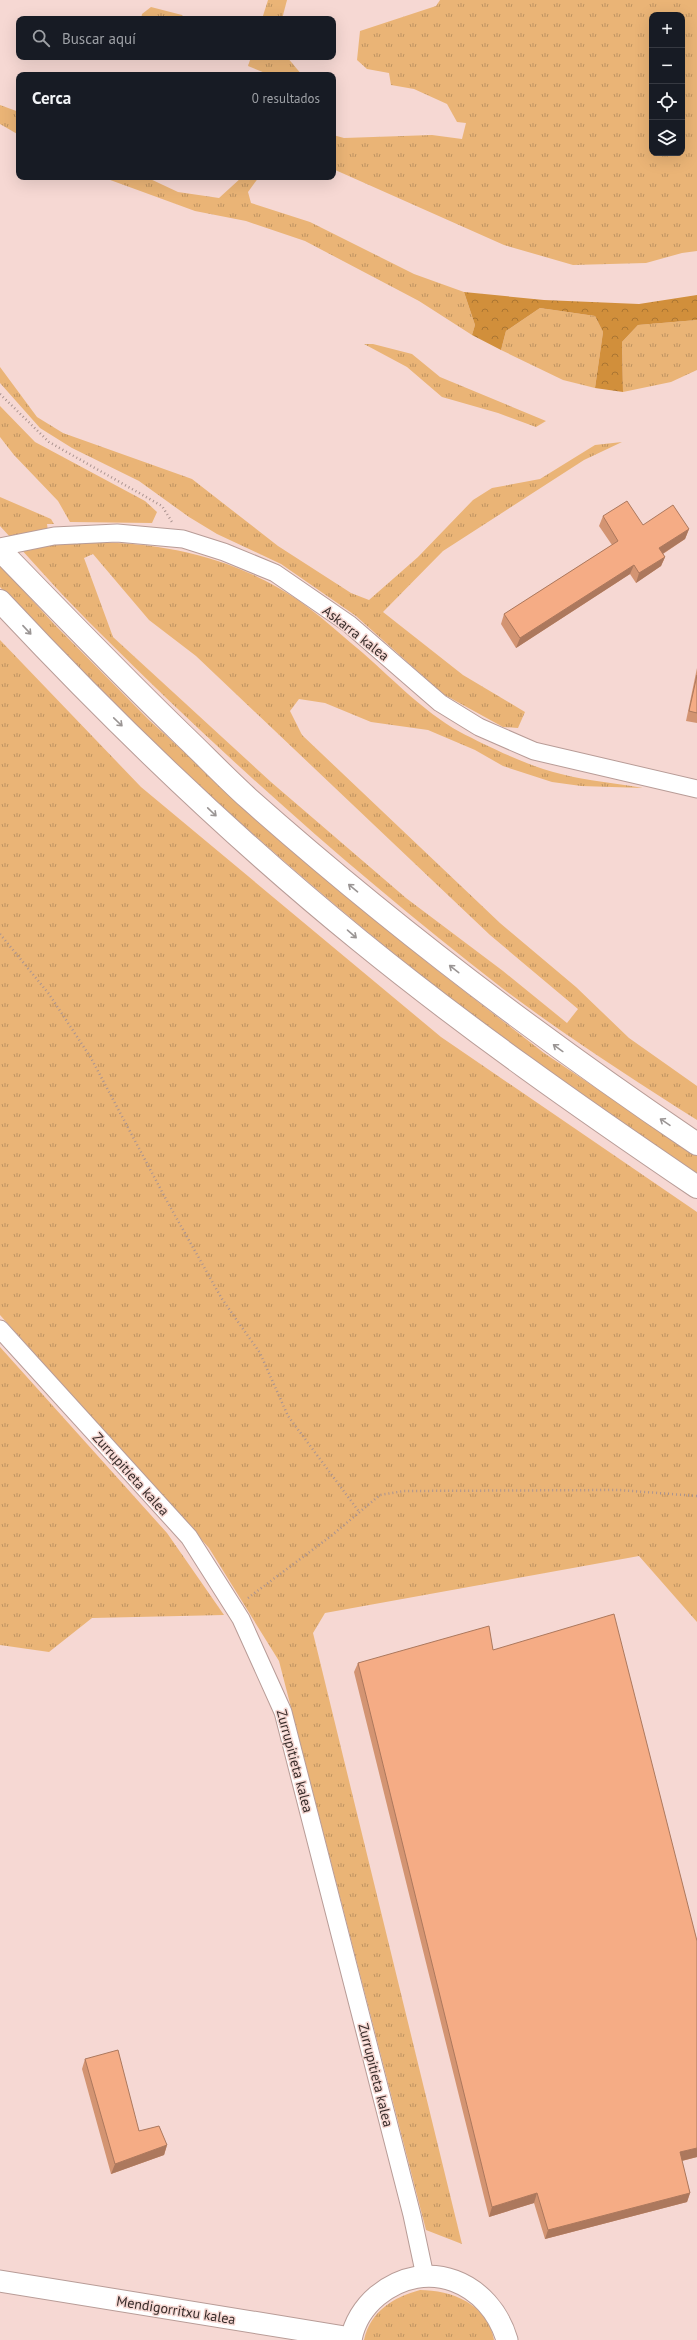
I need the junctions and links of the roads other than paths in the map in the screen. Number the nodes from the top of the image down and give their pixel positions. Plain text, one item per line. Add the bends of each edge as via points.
1 (0, 547) edge
2 (0, 550) edge
3 (0, 601) edge
4 (697, 789) edge
5 (697, 1144) edge
6 (697, 1188) edge
7 (0, 1329) edge
8 (425, 2276) junction
9 (0, 2282) edge
10 (351, 2339) edge
11 (508, 2340) edge

1 - 4 street, Askarra kalea via 54,536 117,533 183,539 224,552 275,573 349,624 440,703 479,727 534,752
5 -> 2 highway via 501,1006 388,917 247,796 108,662
3 -> 6 highway via 79,685 220,819 360,940 474,1031
7 - 8 street, Zurrupitieta kalea via 189,1537 241,1619 283,1712 412,2215
8 - 10 street via 405,2280 386,2289 370,2302 358,2319
8 - 11 street via 448,2278 468,2286 486,2300 500,2318
9 - 10 street, Mendigorritxu kalea

